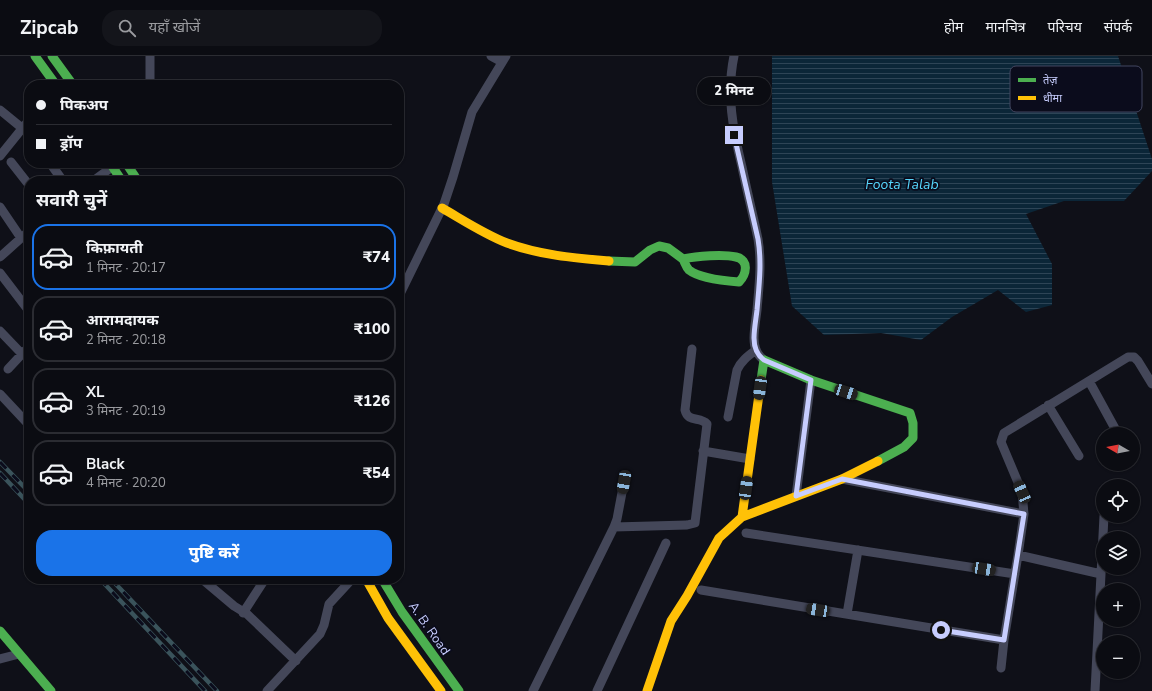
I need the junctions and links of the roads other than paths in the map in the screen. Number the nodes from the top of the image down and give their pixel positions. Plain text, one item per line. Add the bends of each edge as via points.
1 (35, 56) edge
2 (52, 56) edge
3 (150, 56) edge
4 (491, 56) edge
5 (734, 56) edge
6 (504, 59) edge
7 (52, 80) edge
8 (69, 80) edge
9 (150, 80) edge
10 (0, 110) edge
11 (24, 126) edge
12 (22, 128) junction
13 (0, 156) edge
14 (11, 162) dead end
15 (108, 168) edge
16 (99, 176) edge
17 (24, 179) edge
18 (0, 207) edge
19 (442, 208) junction
20 (24, 231) edge
21 (24, 237) edge
22 (0, 257) edge
23 (683, 259) junction
24 (0, 273) edge
25 (404, 286) edge
26 (24, 304) edge
27 (0, 331) edge
28 (24, 349) edge
29 (692, 349) dead end
30 (756, 350) junction
31 (24, 352) edge
32 (764, 360) junction
33 (8, 369) dead end
34 (811, 380) junction
35 (1089, 381) junction
36 (1152, 384) edge
37 (0, 394) edge
38 (1048, 405) junction
39 (728, 417) dead end
40 (24, 418) edge
41 (1114, 427) edge
42 (703, 451) junction
43 (1079, 456) dead end
44 (750, 459) junction
45 (842, 479) junction
46 (624, 482) dead end
47 (796, 496) junction
48 (1024, 514) junction
49 (742, 517) junction
50 (614, 527) junction
51 (746, 533) dead end
52 (666, 543) dead end
53 (858, 550) junction
54 (1018, 554) junction
55 (1096, 573) edge
56 (1015, 574) junction
57 (1101, 575) edge
58 (208, 584) edge
59 (262, 584) edge
60 (347, 584) edge
61 (369, 584) edge
62 (385, 584) edge
63 (701, 590) dead end
64 (244, 613) junction
65 (847, 614) junction
66 (0, 631) edge
67 (1004, 640) junction
68 (19, 654) junction
69 (0, 659) edge
70 (296, 661) junction
71 (1001, 668) dead end
72 (51, 691) edge
73 (267, 691) edge
74 (441, 691) edge
75 (459, 691) edge
76 (533, 691) edge
77 (597, 691) edge
78 (647, 691) edge
79 (1095, 691) edge

1 - 7 street
2 - 8 street
3 - 9 street
4 - 6 street
5 - 30 street via 729,88 730,108 760,255 754,338
6 - 19 street via 472,112
10 - 12 street
11 - 12 street
12 - 13 street
14 - 17 street
15 - 16 street
18 - 20 street
19 - 23 street via 497,239 549,255 633,262 659,246 667,247
19 - 25 street
21 - 22 street
23 - 23 street via 697,256 736,256 746,263 746,272 739,282 730,282 694,273 685,265
24 - 26 street
27 - 28 street
29 - 42 street via 685,410 689,417 707,424
30 - 32 street
30 - 39 street via 744,359 737,370
31 - 33 street
32 - 34 street
32 - 44 street
34 - 45 street via 910,412 913,423 912,438 904,447
34 - 47 street
35 - 36 street via 1128,357 1134,357
35 - 38 street
35 - 41 street
37 - 40 street
38 - 43 street
38 - 48 street via 1004,432 1001,442 1022,492
42 - 44 street
42 - 50 street via 695,523
44 - 49 street
45 - 47 street
45 - 48 street
46 - 50 street
47 - 49 street
48 - 54 street
49 - 78 street via 719,538 671,621
50 - 76 street
51 - 53 street
52 - 77 street
53 - 56 street
53 - 65 street
54 - 55 street
54 - 56 street
56 - 67 street
57 - 79 street
58 - 64 street
59 - 64 street
60 - 70 street via 329,604 322,630
61 - 74 street via 388,618
62 - 75 street, A. B. Road
63 - 65 street
64 - 70 street
65 - 67 street
66 - 68 street
67 - 71 street
68 - 69 street
68 - 72 street
70 - 73 street

